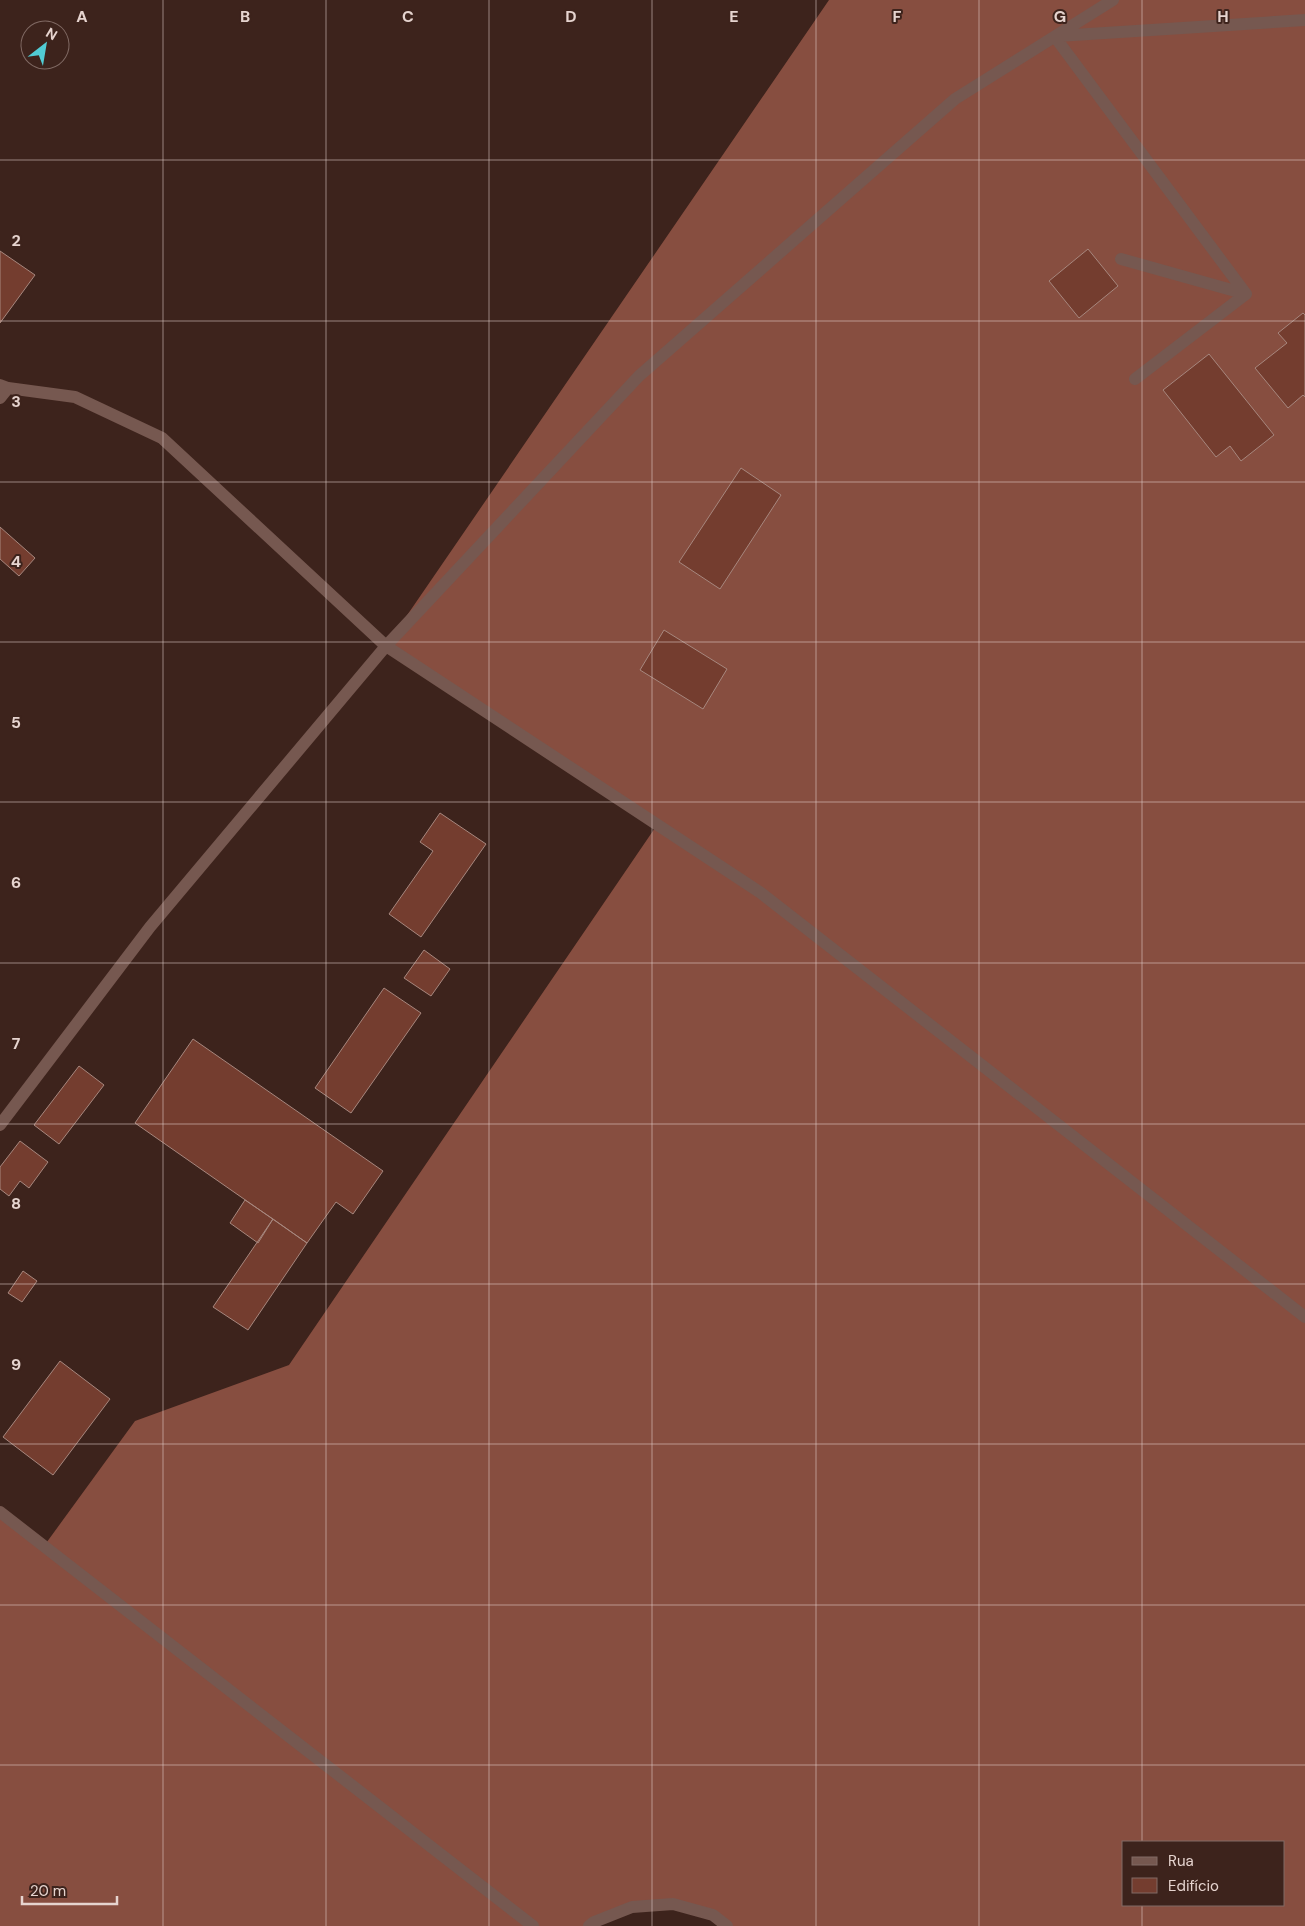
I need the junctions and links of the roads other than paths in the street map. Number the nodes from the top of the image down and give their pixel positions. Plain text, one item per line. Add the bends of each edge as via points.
1 (1114, 0) edge
2 (1305, 20) edge
3 (1055, 36) junction
4 (1121, 259) dead end
5 (1246, 294) junction
6 (1134, 379) dead end
7 (3, 390) edge
8 (386, 646) junction
9 (0, 1125) edge
10 (1305, 1317) edge
11 (0, 1512) edge
12 (533, 1926) edge
13 (589, 1926) edge
14 (727, 1926) edge

1 - 3 street
2 - 3 street
3 - 5 street
3 - 8 street via 955,99 638,376
4 - 5 street
5 - 6 street
7 - 8 street via 75,397 162,438
8 - 9 street via 150,927
8 - 10 street via 761,894
11 - 12 street
13 - 14 street via 632,1907 673,1904 713,1916

